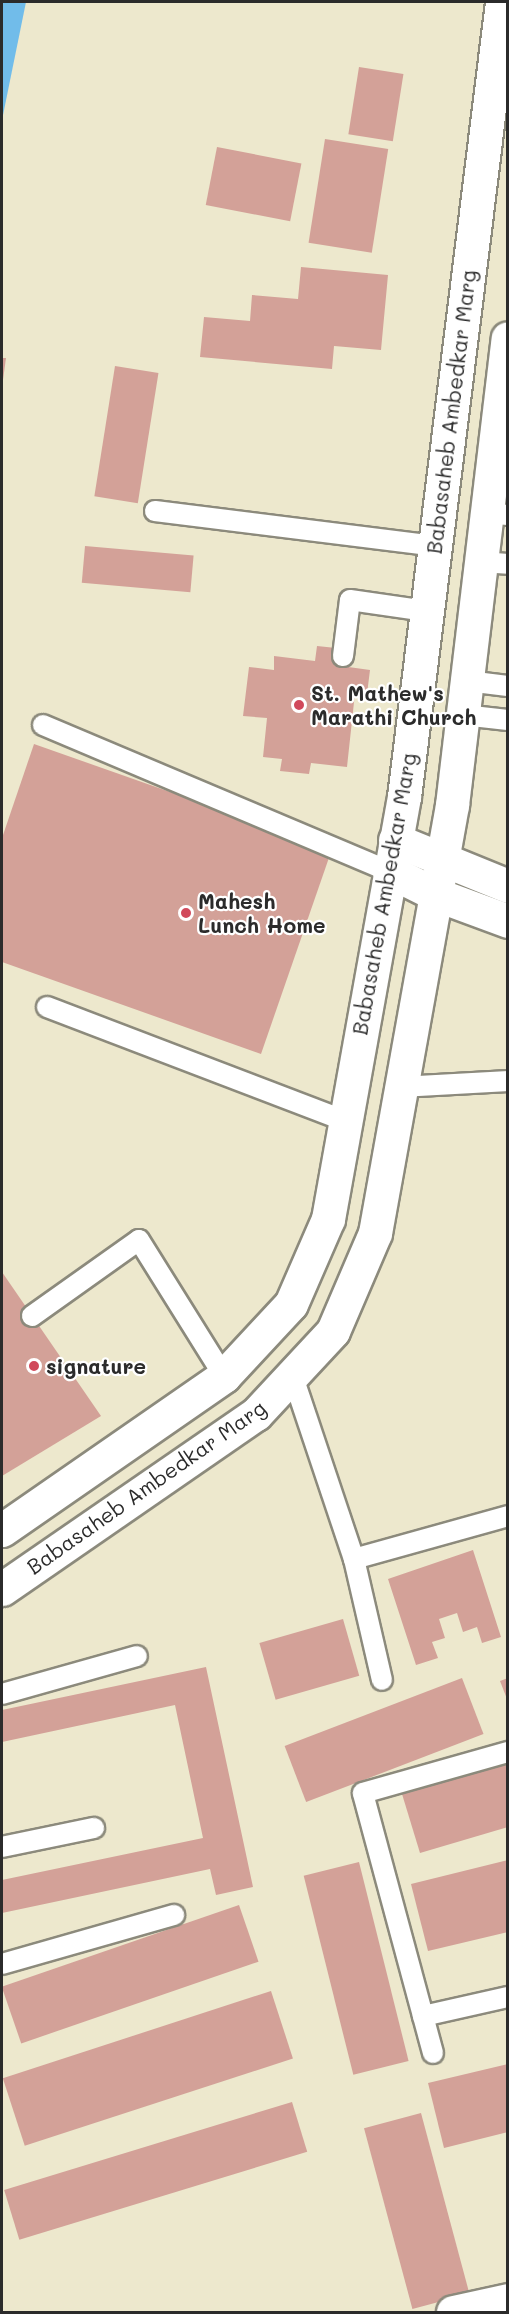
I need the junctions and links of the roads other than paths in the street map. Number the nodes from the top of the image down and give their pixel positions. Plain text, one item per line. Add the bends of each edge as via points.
1 (502, 2) edge
2 (507, 338) edge
3 (506, 371) edge
4 (155, 511) dead end
5 (497, 514) edge
6 (435, 546) junction
7 (494, 563) edge
8 (426, 611) junction
9 (343, 656) dead end
10 (467, 681) junction
11 (507, 686) edge
12 (463, 715) junction
13 (507, 720) edge
14 (43, 725) dead end
15 (395, 840) junction
16 (441, 860) junction
17 (389, 871) junction
18 (507, 886) edge
19 (435, 894) junction
20 (507, 921) edge
21 (47, 1007) dead end
22 (507, 1082) edge
23 (400, 1087) junction
24 (345, 1121) junction
25 (32, 1316) dead end
26 (292, 1374) junction
27 (224, 1376) junction
28 (507, 1516) edge
29 (2, 1530) edge
30 (354, 1558) junction
31 (2, 1589) edge
32 (137, 1656) dead end
33 (382, 1680) dead end
34 (2, 1694) edge
35 (507, 1752) edge
36 (94, 1828) dead end
37 (2, 1847) edge
38 (174, 1916) dead end
39 (2, 1964) edge
40 (507, 1997) edge
41 (423, 2016) junction
42 (433, 2053) dead end
43 (492, 2305) edge
44 (453, 2313) edge

1 - 6 main road, Babasaheb Ambedkar Marg
2 - 3 main road, Babasaheb Ambedkar Marg
3 - 5 main road, Babasaheb Ambedkar Marg
4 - 6 lane
5 - 7 main road, Babasaheb Ambedkar Marg
6 - 8 main road, Babasaheb Ambedkar Marg
7 - 10 main road, Babasaheb Ambedkar Marg
8 - 9 lane via 350,600
8 - 15 main road, Babasaheb Ambedkar Marg
10 - 11 lane
10 - 12 main road, Babasaheb Ambedkar Marg
12 - 13 lane
12 - 16 main road, Babasaheb Ambedkar Marg
14 - 17 lane
15 - 16 main road
15 - 17 main road, Babasaheb Ambedkar Marg
16 - 18 main road
16 - 19 main road, Babasaheb Ambedkar Marg
17 - 19 main road
17 - 24 main road, Babasaheb Ambedkar Marg
19 - 20 main road
19 - 23 main road, Babasaheb Ambedkar Marg
21 - 24 lane
22 - 23 lane
23 - 26 main road, Babasaheb Ambedkar Marg via 375,1233 333,1331
24 - 27 main road, Babasaheb Ambedkar Marg via 328,1219 291,1304
25 - 27 lane via 139,1240
26 - 30 lane
26 - 31 main road, Babasaheb Ambedkar Marg via 256,1414
27 - 29 main road, Babasaheb Ambedkar Marg
28 - 30 lane
30 - 33 lane
32 - 34 lane
35 - 41 lane via 363,1793
36 - 37 lane
38 - 39 lane
40 - 41 lane
41 - 42 lane
43 - 44 main road

